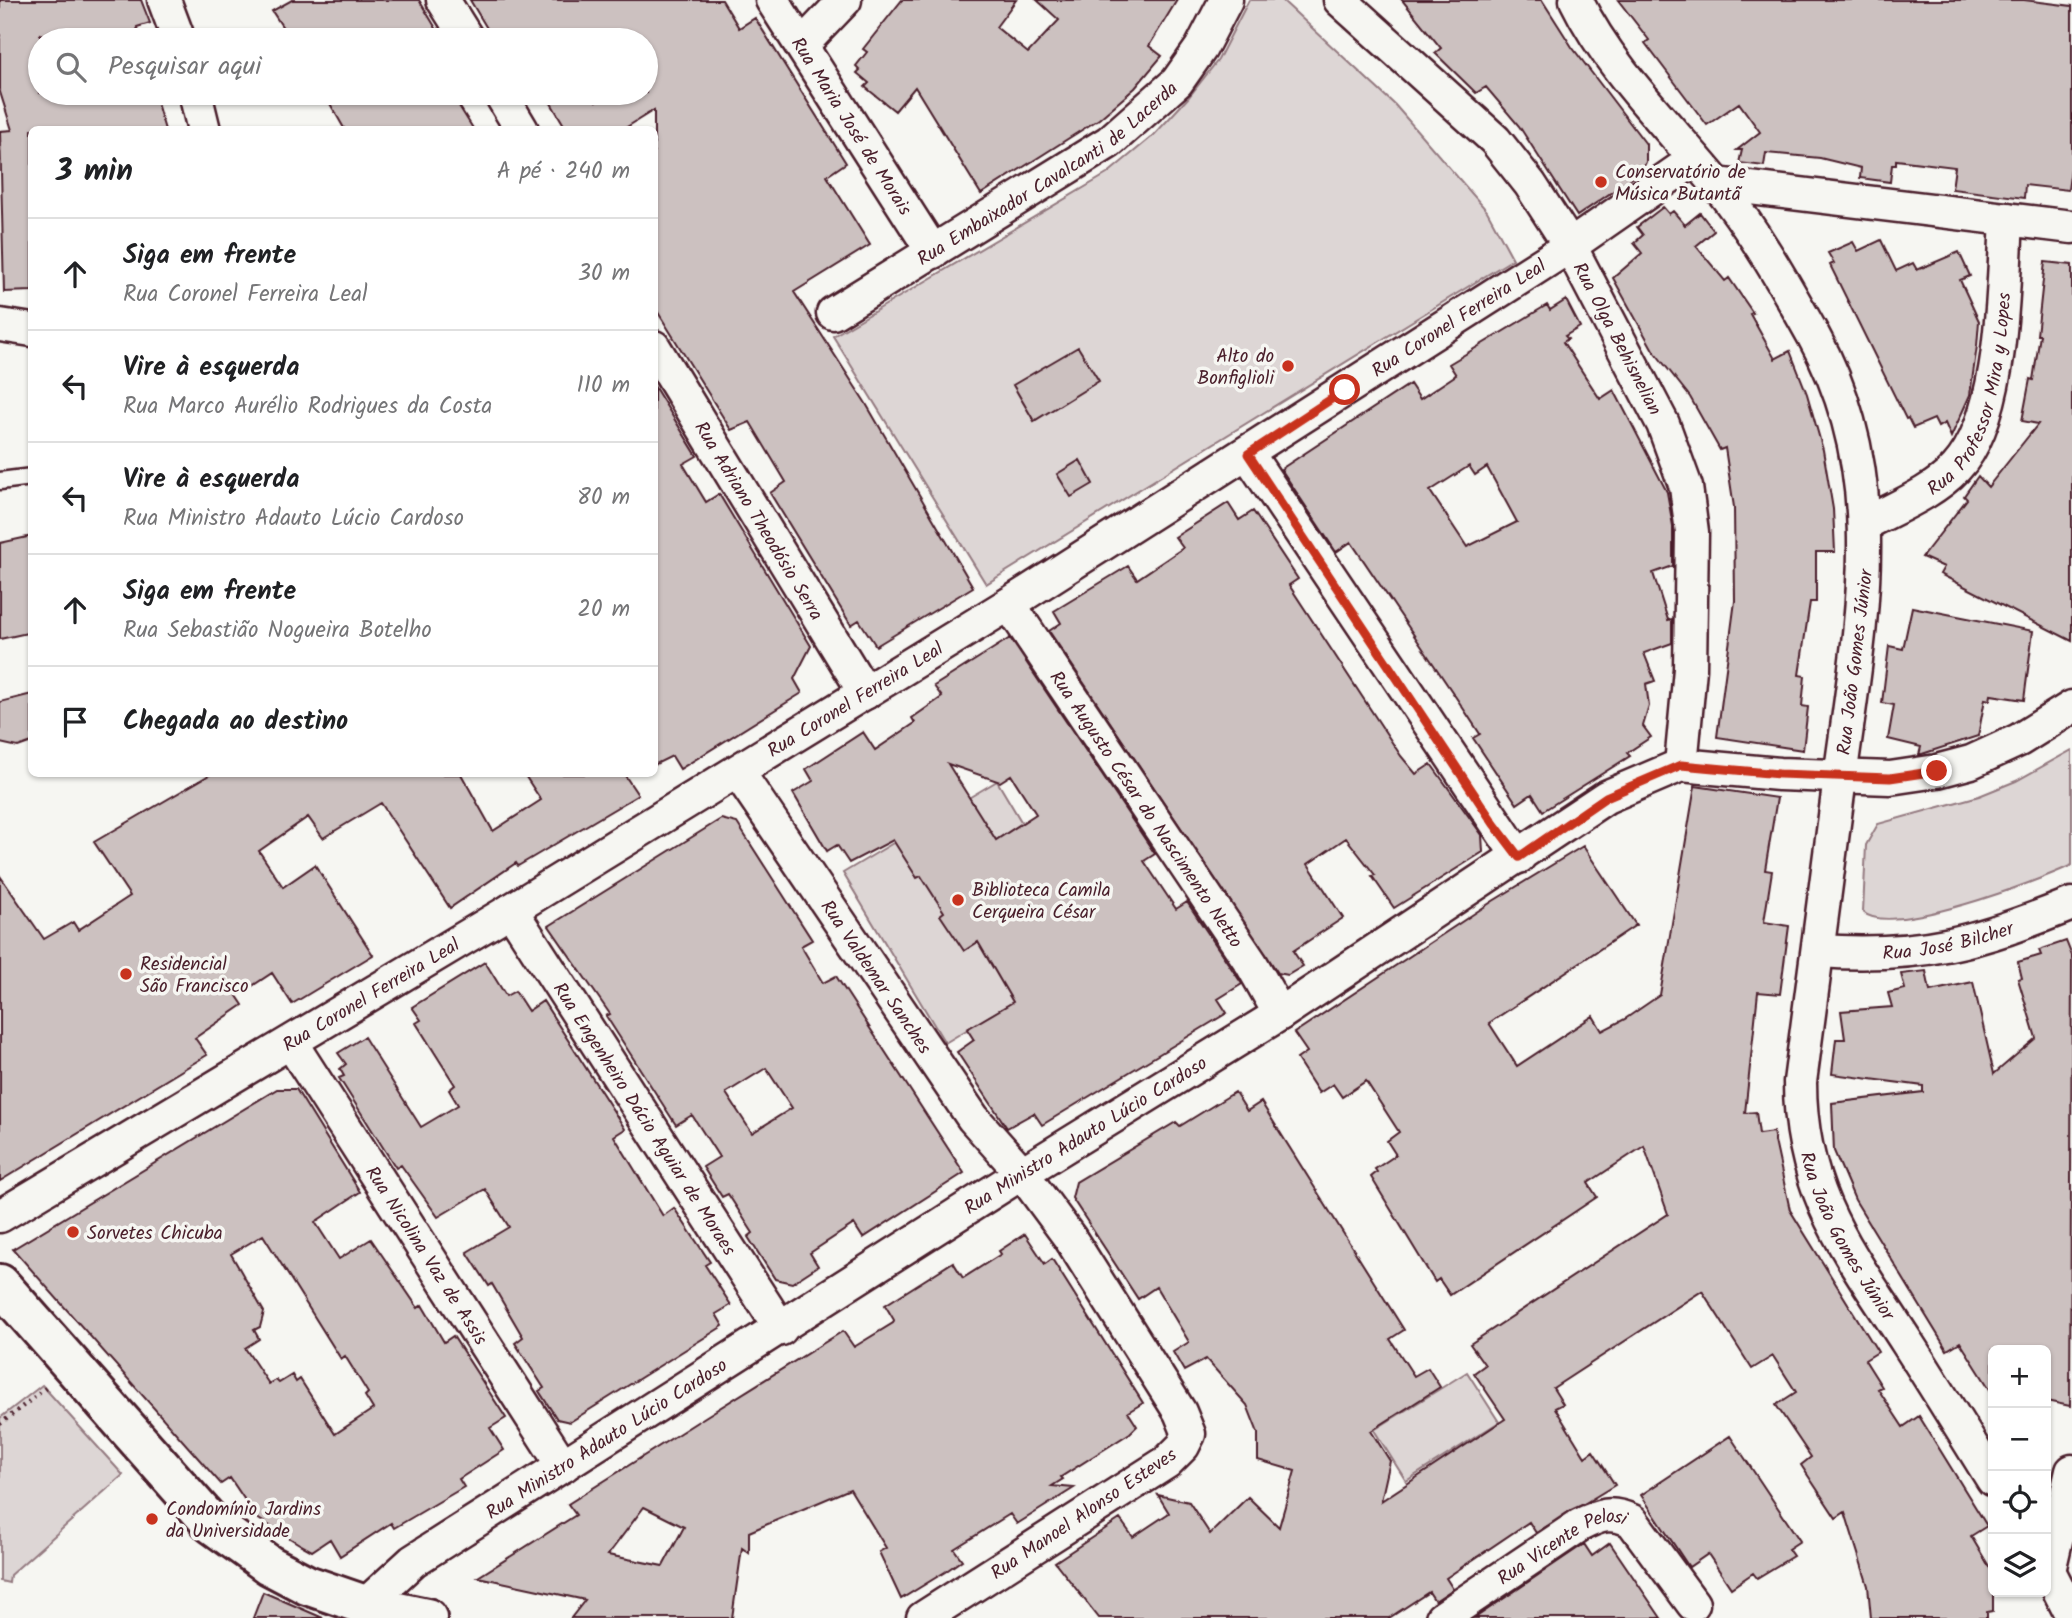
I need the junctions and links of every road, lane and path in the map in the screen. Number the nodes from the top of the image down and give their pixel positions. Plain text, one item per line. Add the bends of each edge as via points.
1 (164, 0) edge
2 (443, 0) edge
3 (772, 0) edge
4 (845, 0) edge
5 (1226, 0) edge
6 (1340, 0) edge
7 (1576, 0) edge
8 (174, 28) edge
9 (460, 28) edge
10 (802, 45) junction
11 (198, 105) edge
12 (507, 105) edge
13 (203, 126) edge
14 (520, 126) edge
15 (1695, 159) junction
16 (1717, 184) junction
17 (2007, 219) junction
18 (2072, 227) edge
19 (1570, 246) junction
20 (933, 252) junction
21 (833, 313) dead end
22 (0, 325) edge
23 (28, 329) edge
24 (658, 354) edge
25 (1248, 454) junction
26 (28, 478) edge
27 (0, 481) edge
28 (1864, 524) junction
29 (1009, 604) junction
30 (865, 693) junction
31 (2072, 707) edge
32 (1681, 765) junction
33 (738, 772) junction
34 (1840, 777) junction
35 (1519, 857) junction
36 (2072, 904) edge
37 (511, 910) junction
38 (1819, 951) junction
39 (1280, 1014) junction
40 (291, 1043) junction
41 (1022, 1174) junction
42 (0, 1216) edge
43 (0, 1284) edge
44 (780, 1329) junction
45 (47, 1387) dead end
46 (0, 1424) edge
47 (563, 1466) junction
48 (2072, 1471) edge
49 (1988, 1472) edge
50 (2055, 1593) edge
51 (1693, 1604) dead end
52 (341, 1606) edge
53 (428, 1618) edge
54 (923, 1618) edge
55 (1442, 1618) edge

1 - 8 street
2 - 9 street
3 - 10 street, Rua Maria José de Morais
4 - 10 street
5 - 20 street, Rua Embaixador Cavalcanti de Lacerda via 1177,82 1149,109 1109,142
6 - 19 street, Rua Olga Behisnelian via 1495,140
7 - 15 street, Rua João Gomes Júnior via 1612,58
10 - 20 street, Rua Maria José de Morais
11 - 13 street
12 - 14 street
15 - 16 street, Rua João Gomes Júnior
15 - 19 street, Rua Coronel Ferreira Leal
16 - 17 street
16 - 28 street, Rua João Gomes Júnior via 1767,256 1833,377 1857,455
17 - 18 street
17 - 28 street, Rua Professor Mira y Lopes via 1990,399 1976,440 1956,468
19 - 25 street, Rua Coronel Ferreira Leal
19 - 32 street, Rua Olga Behisnelian via 1663,424 1686,486 1692,532 1692,623
20 - 21 street, Rua Embaixador Cavalcanti de Lacerda
22 - 23 street
24 - 30 street, Rua Adriano Theodósio Serra
25 - 29 street, Rua Coronel Ferreira Leal
25 - 35 street
26 - 27 lane
28 - 34 street, Rua João Gomes Júnior via 1867,550 1856,676
29 - 30 street, Rua Coronel Ferreira Leal
29 - 39 street, Rua Augusto César do Nascimento Netto via 1251,963
30 - 33 street, Rua Coronel Ferreira Leal
31 - 34 street, Rua Ministro Adauto Lúcio Cardoso via 2019,740 1971,762 1890,778
32 - 34 street, Rua Ministro Adauto Lúcio Cardoso
32 - 35 street, Rua Ministro Adauto Lúcio Cardoso via 1606,797
33 - 37 street, Rua Coronel Ferreira Leal
33 - 41 street, Rua Valdemar Sanches via 973,1118
34 - 38 street, Rua João Gomes Júnior
35 - 39 street, Rua Ministro Adauto Lúcio Cardoso
36 - 38 street, Rua José Bilcher via 1959,944 1870,955
37 - 40 street, Rua Coronel Ferreira Leal
37 - 44 street, Rua Engenheiro Dácio Aguiar de Moraes
38 - 49 street, Rua João Gomes Júnior via 1800,1082 1800,1115 1812,1177 1834,1230
39 - 41 street, Rua Ministro Adauto Lúcio Cardoso
40 - 42 street, Rua Coronel Ferreira Leal
40 - 47 street, Rua Nicolina Vaz de Assis
41 - 44 street, Rua Ministro Adauto Lúcio Cardoso
41 - 54 street, Rua Manoel Alonso Esteves via 1070,1238 1180,1412 1189,1434 1167,1462
43 - 52 main road via 212,1524 269,1565
44 - 47 street, Rua Ministro Adauto Lúcio Cardoso
45 - 46 path
47 - 52 street, Rua Ministro Adauto Lúcio Cardoso
48 - 50 street
51 - 55 street, Rua Vicente Pelosi via 1632,1521 1603,1514
52 - 53 main road

